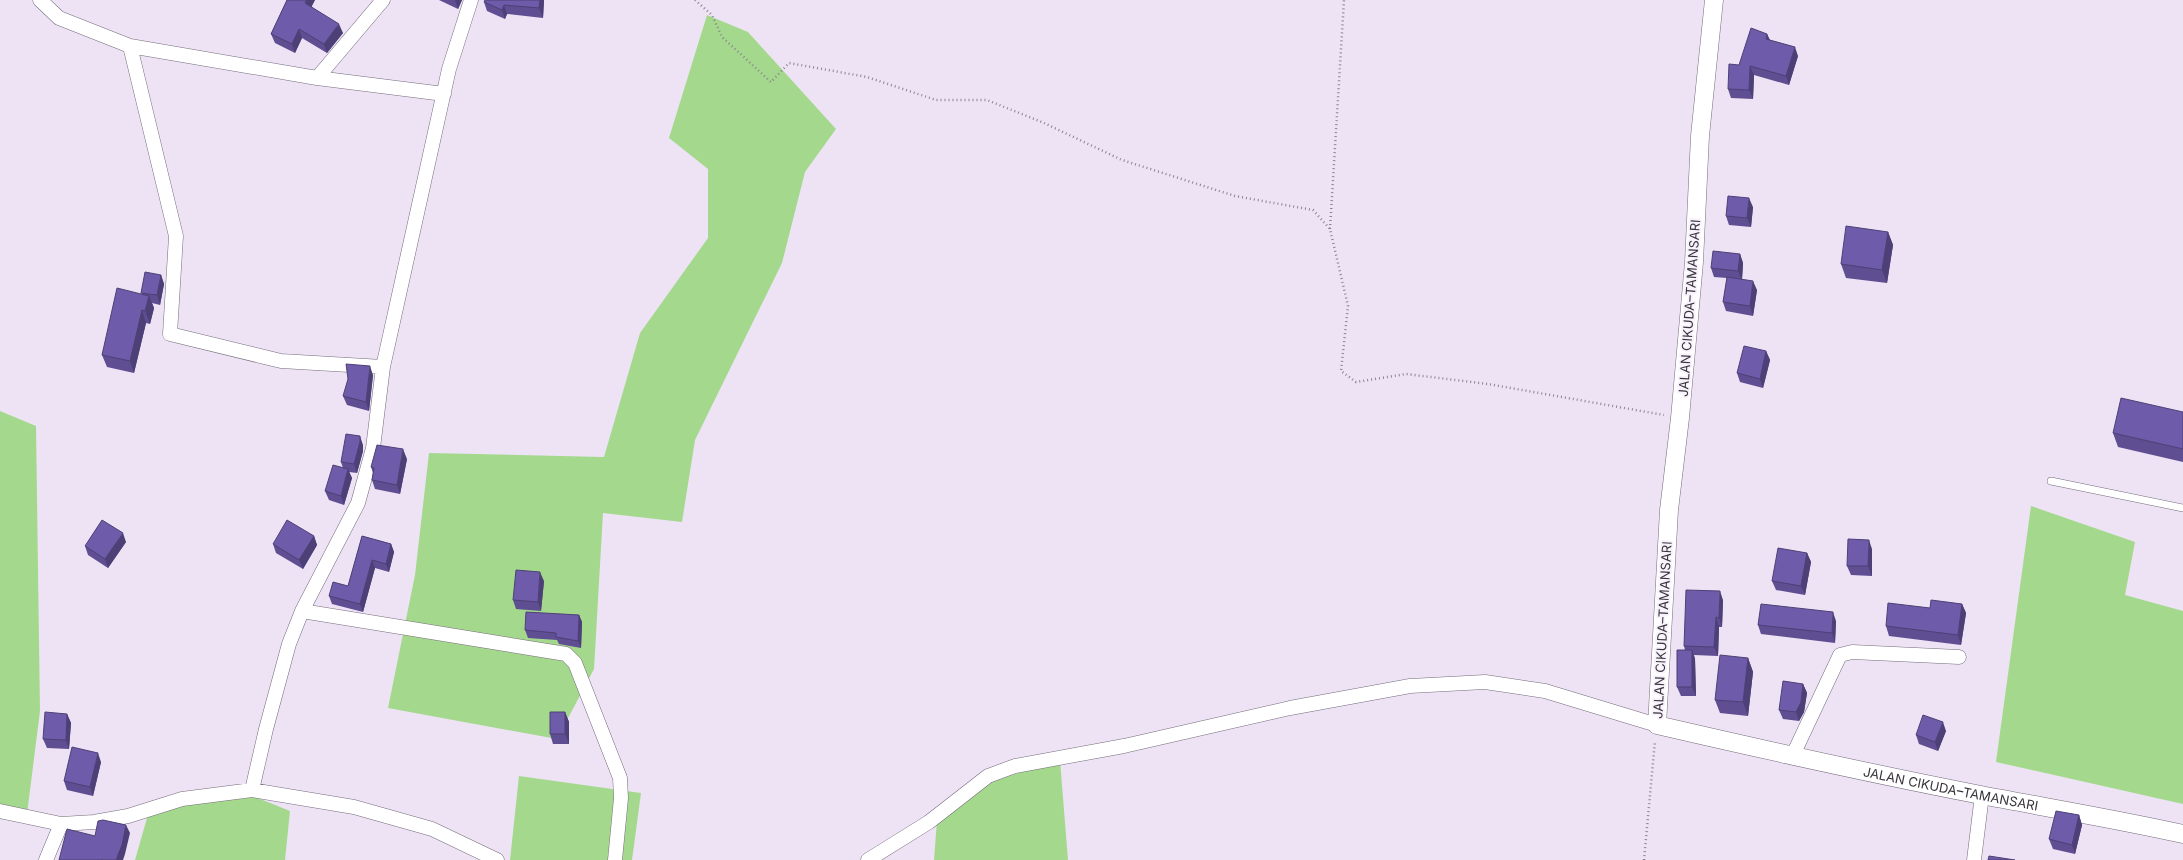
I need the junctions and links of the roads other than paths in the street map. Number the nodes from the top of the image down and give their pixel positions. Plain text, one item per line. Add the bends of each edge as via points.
1 (40, 0) edge
2 (383, 0) edge
3 (471, 0) edge
4 (1714, 0) edge
5 (130, 46) junction
6 (317, 78) junction
7 (444, 94) junction
8 (383, 367) junction
9 (2050, 481) dead end
10 (2183, 508) edge
11 (302, 611) junction
12 (1959, 657) dead end
13 (1657, 725) junction
14 (1792, 757) junction
15 (252, 790) junction
16 (1982, 795) junction
17 (0, 811) edge
18 (61, 824) junction
19 (2183, 834) edge
20 (46, 860) edge
21 (497, 860) edge
22 (616, 860) edge
23 (868, 860) edge
24 (1974, 860) edge

1 - 5 street via 59,18
2 - 6 street
3 - 7 street via 449,69
4 - 13 street, JALAN CIKUDA–TAMANSARI via 1700,136 1694,262 1669,510
5 - 6 street
5 - 8 street via 176,236 170,334 281,361
6 - 7 street
7 - 8 street
8 - 11 street via 373,448 358,503
9 - 10 lane
11 - 15 street via 288,644
11 - 22 street via 566,654 575,663 620,778
12 - 14 street via 1852,652 1840,655
13 - 14 street, JALAN CIKUDA–TAMANSARI
13 - 23 street via 1545,691 1485,682 1410,686 1290,708 1124,746 1015,766 988,776 929,822
14 - 16 street, JALAN CIKUDA–TAMANSARI
15 - 18 street via 182,799 128,816
15 - 21 street via 354,807 432,829
16 - 19 street, JALAN CIKUDA–TAMANSARI via 2102,816
16 - 24 street
17 - 18 street
18 - 20 street

